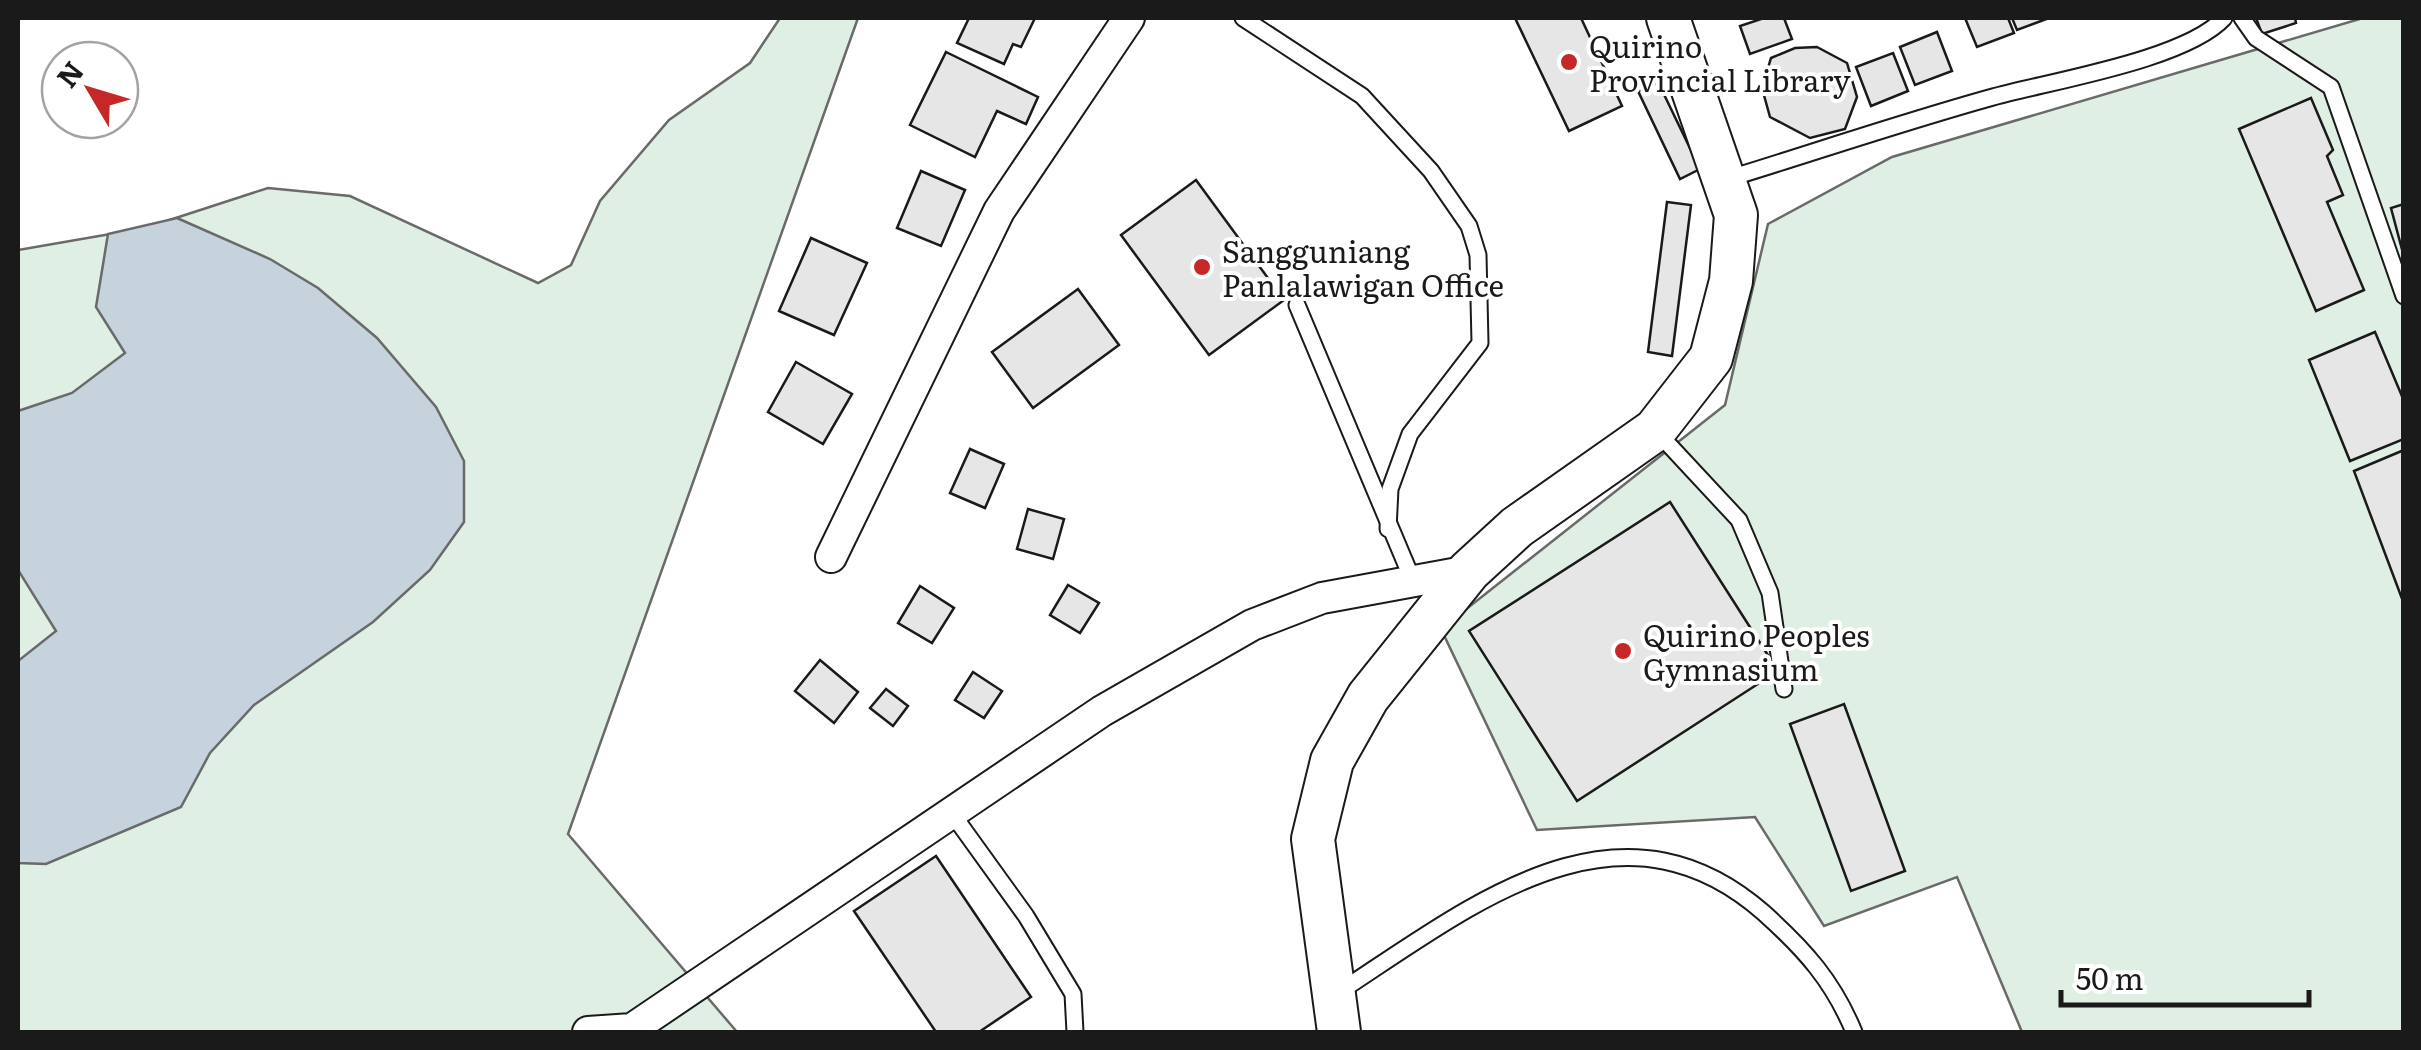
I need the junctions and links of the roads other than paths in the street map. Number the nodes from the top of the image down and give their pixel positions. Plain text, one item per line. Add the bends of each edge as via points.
1 (1129, 18) edge
2 (1242, 18) edge
3 (1668, 18) edge
4 (2224, 18) edge
5 (2242, 18) edge
6 (1727, 179) junction
7 (2404, 296) edge
8 (1297, 306) dead end
9 (1655, 430) junction
10 (1388, 530) junction
11 (831, 557) dead end
12 (1469, 571) junction
13 (1413, 581) junction
14 (1784, 689) dead end
15 (952, 812) junction
16 (1336, 1014) edge
17 (632, 1031) edge
18 (588, 1032) edge
19 (1074, 1032) edge
20 (1854, 1032) edge

1 - 11 street via 1000,211
2 - 10 lane via 1362,96 1431,172 1469,226 1478,255 1480,343 1410,434 1390,489
3 - 6 street
4 - 6 lane via 2170,50
5 - 7 lane via 2256,38 2331,87
6 - 9 street via 1736,244 1711,358
8 - 10 lane
9 - 12 street via 1517,528
9 - 14 lane via 1739,520 1770,593
10 - 13 lane
12 - 13 street
12 - 16 street via 1368,697 1332,761 1313,839
13 - 15 street via 1322,598 1252,625 1102,711
15 - 17 street
15 - 19 lane via 1072,994
16 - 20 lane via 1478,902 1574,861 1656,856 1737,890 1792,938 1836,990
17 - 18 street

